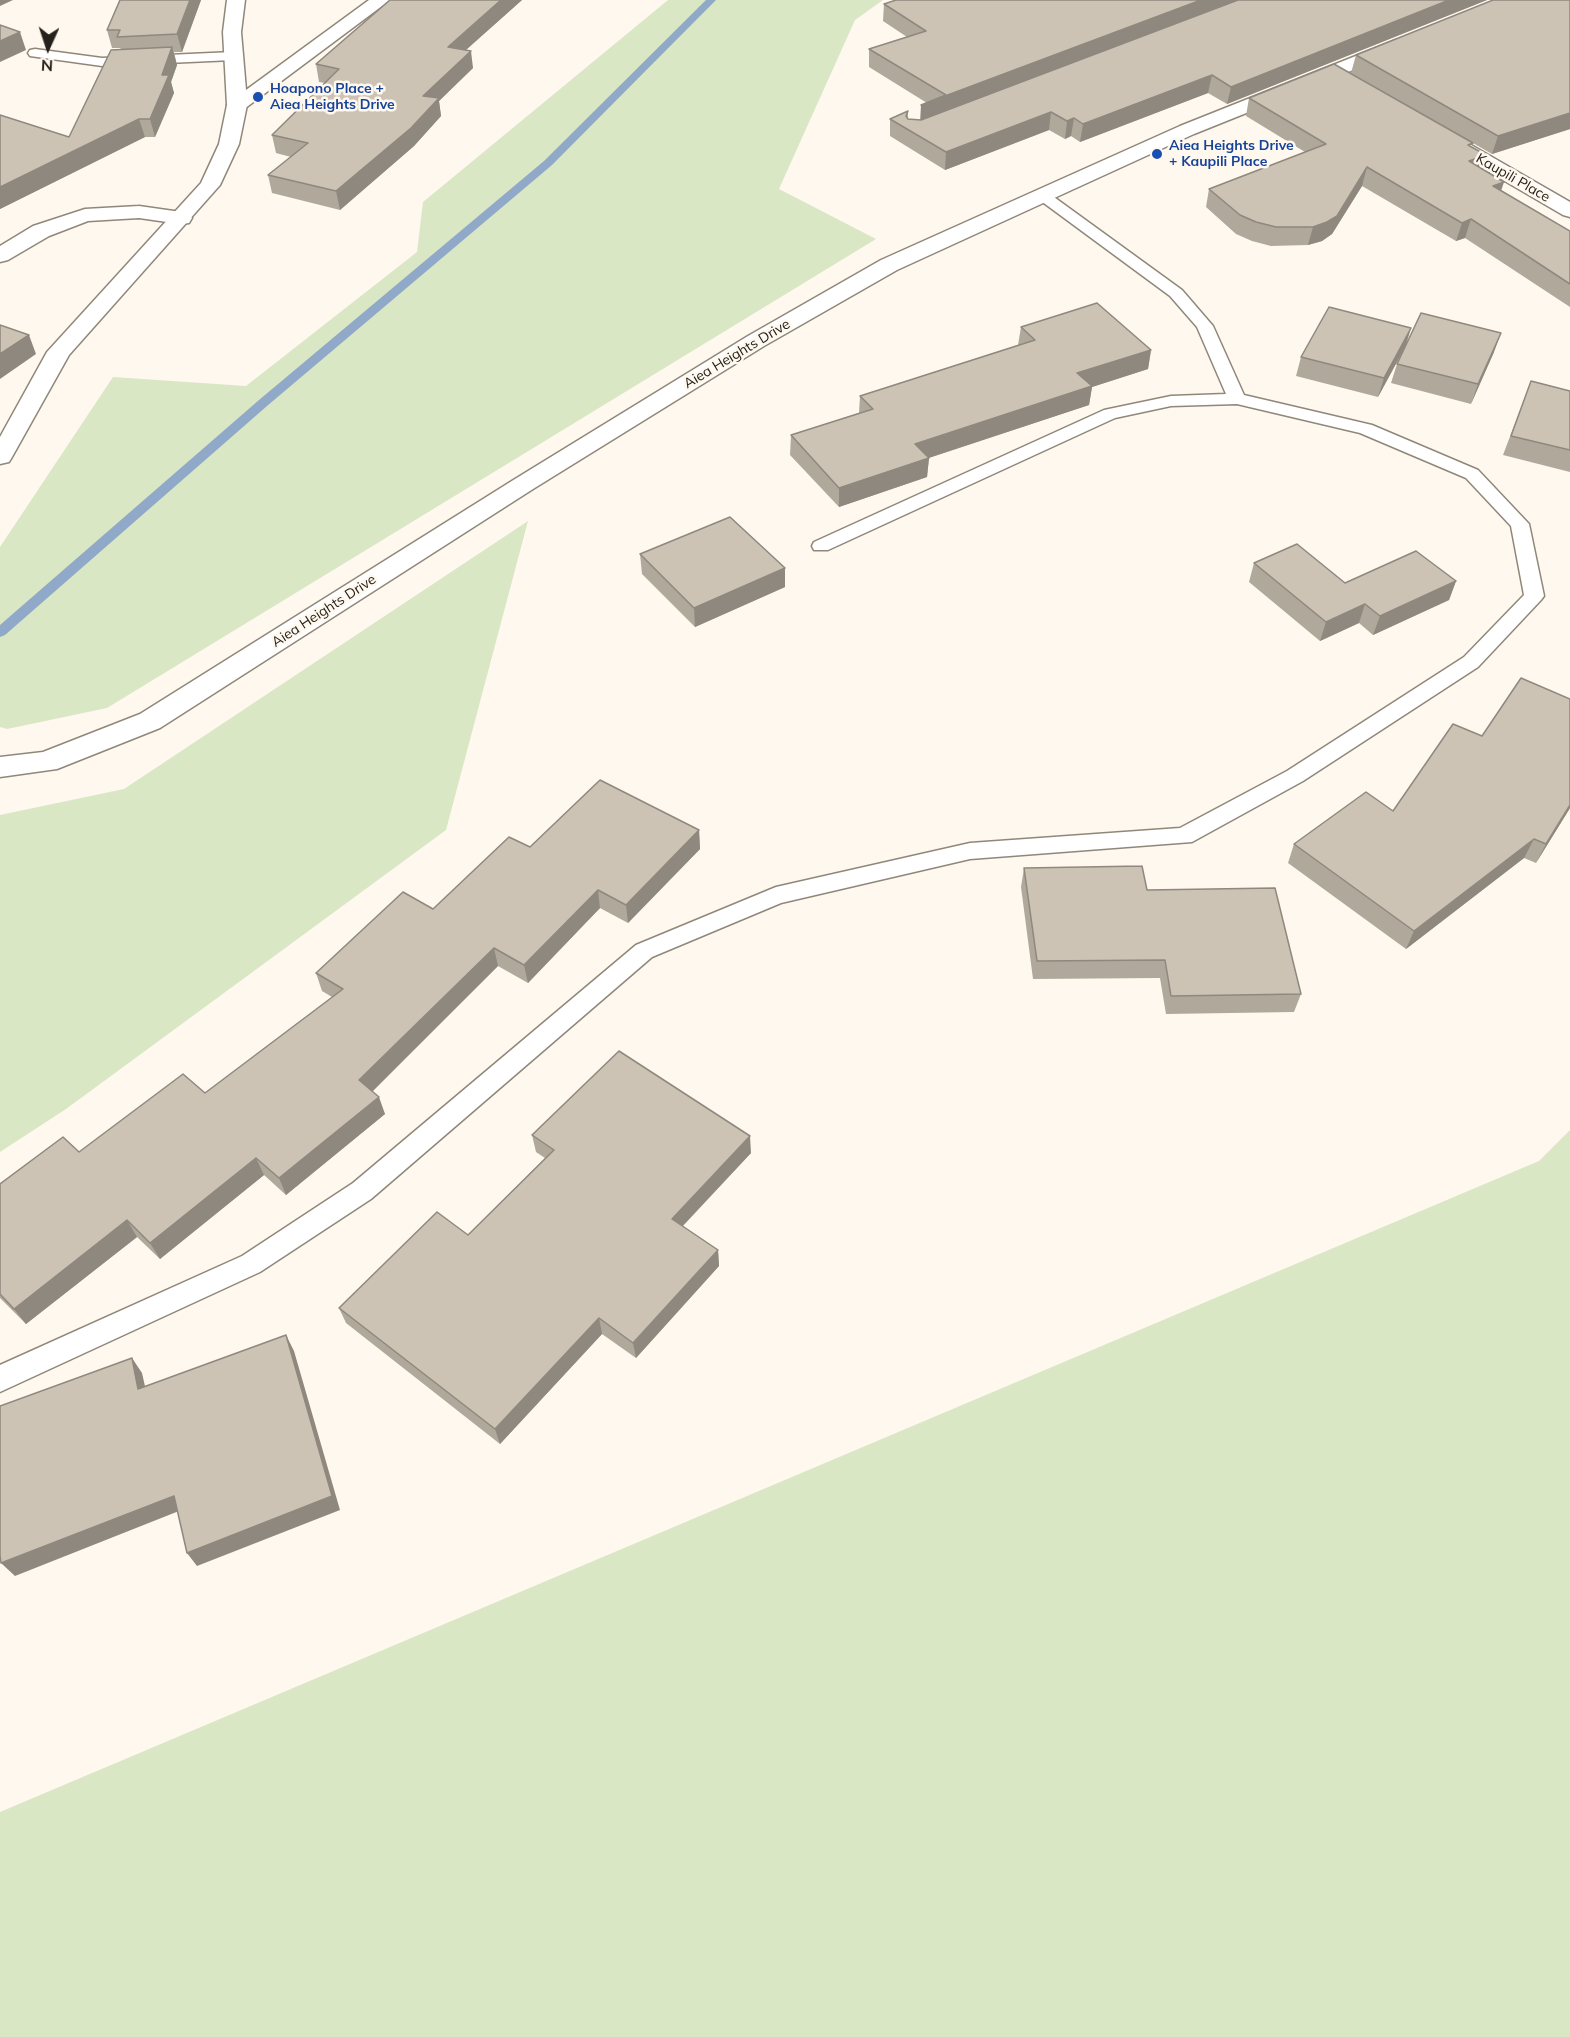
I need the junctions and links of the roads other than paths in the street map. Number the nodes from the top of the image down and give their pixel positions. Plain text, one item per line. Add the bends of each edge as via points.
1 (236, 0) edge
2 (381, 0) edge
3 (1421, 37) edge
4 (35, 53) dead end
5 (233, 56) junction
6 (1332, 72) junction
7 (1352, 84) edge
8 (237, 105) junction
9 (1425, 126) edge
10 (1042, 195) junction
11 (1570, 211) edge
12 (181, 218) junction
13 (0, 255) edge
14 (1237, 399) junction
15 (0, 457) edge
16 (820, 546) dead end
17 (0, 767) edge
18 (0, 1379) edge

1 - 5 street
2 - 8 street
3 - 6 street, Aiea Heights Drive
4 - 5 lane via 102,62
5 - 8 street
6 - 7 street
6 - 10 street, Aiea Heights Drive via 1187,130
8 - 12 street via 229,144 210,185
9 - 11 street, Kaupili Place
10 - 14 lane via 1176,293 1205,326
10 - 17 street, Aiea Heights Drive via 890,265 756,340 150,722 47,762
12 - 13 street via 139,212 85,215 41,231
12 - 15 street via 59,352
14 - 16 lane via 1171,401 1110,414
14 - 18 lane via 1366,429 1472,474 1521,524 1534,596 1471,662 1295,776 1184,836 970,850 776,896 644,951 353,1197 251,1264

